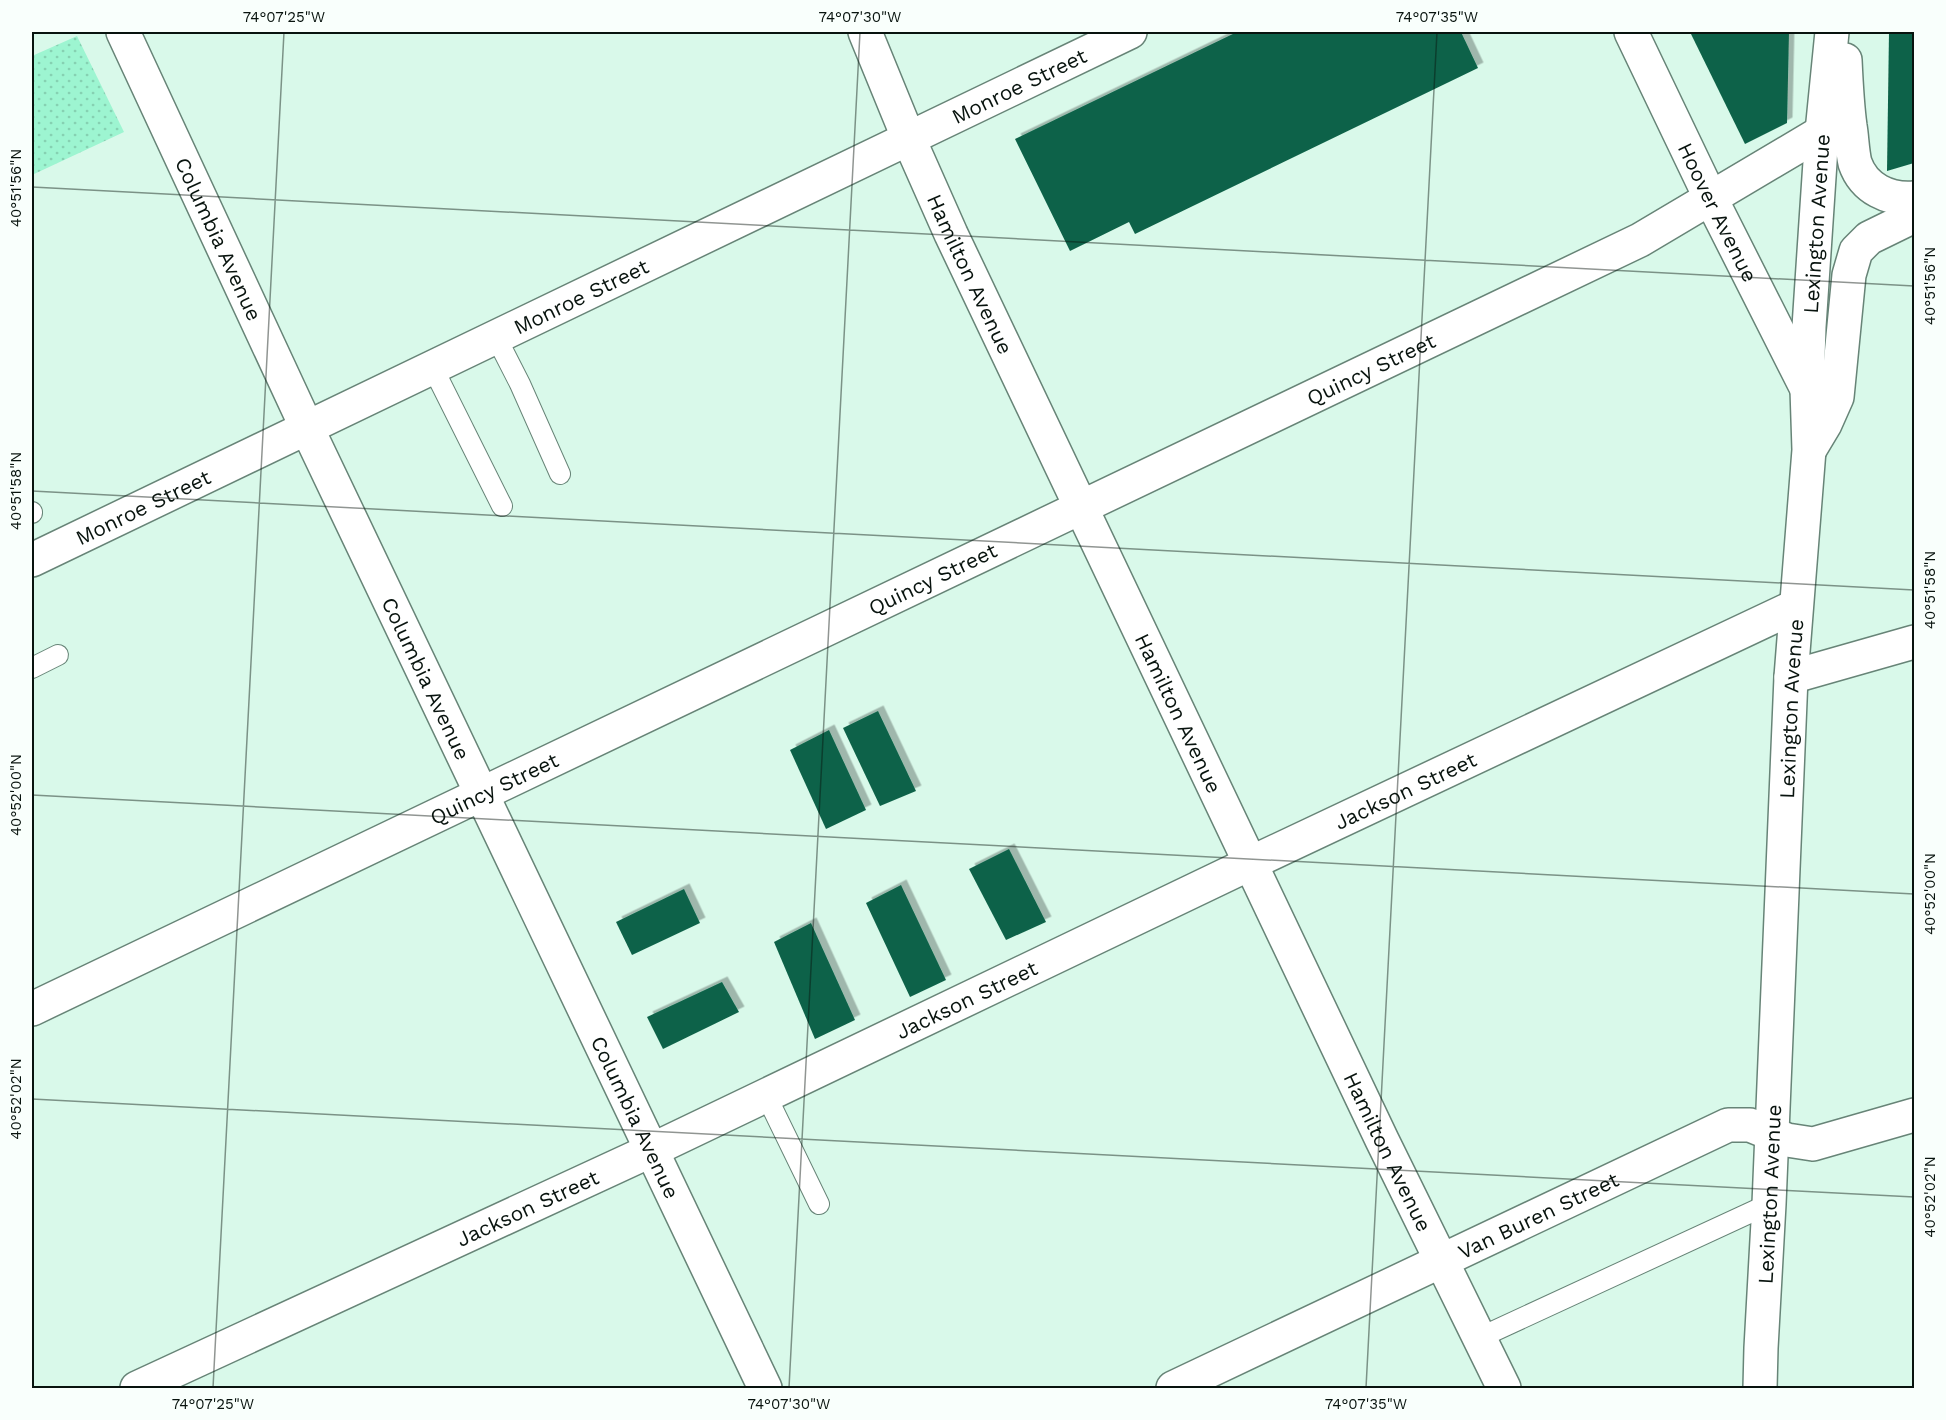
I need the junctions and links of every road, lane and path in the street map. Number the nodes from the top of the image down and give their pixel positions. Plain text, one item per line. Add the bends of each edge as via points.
1 (123, 32) edge
2 (865, 32) edge
3 (1130, 32) edge
4 (1631, 32) edge
5 (1832, 32) edge
6 (1843, 32) edge
7 (1822, 132) junction
8 (908, 137) junction
9 (1914, 198) edge
10 (1711, 199) junction
11 (1914, 216) edge
12 (496, 337) junction
13 (433, 368) junction
14 (1807, 389) junction
15 (307, 428) junction
16 (1809, 450) junction
17 (560, 474) dead end
18 (502, 506) dead end
19 (1081, 506) junction
20 (32, 560) edge
21 (1796, 606) junction
22 (1914, 642) edge
23 (58, 655) dead end
24 (32, 668) edge
25 (1791, 677) junction
26 (482, 794) junction
27 (1251, 863) junction
28 (32, 1009) edge
29 (766, 1095) junction
30 (1914, 1115) edge
31 (1770, 1133) junction
32 (652, 1150) junction
33 (819, 1204) dead end
34 (1769, 1204) junction
35 (1442, 1261) junction
36 (1479, 1338) junction
37 (137, 1389) edge
38 (765, 1389) edge
39 (1173, 1389) edge
40 (1504, 1389) edge
41 (1760, 1389) edge

1 - 15 street, Columbia Avenue
2 - 8 street, Hamilton Avenue
3 - 8 street, Monroe Street
4 - 10 street, Hoover Avenue
5 - 7 street, Lexington Avenue
6 - 9 street via 1855,161 1861,175 1879,192
7 - 10 street, Quincy Street
7 - 14 street, Lexington Avenue
8 - 12 street, Monroe Street
8 - 19 street, Hamilton Avenue
10 - 14 street, Hoover Avenue
10 - 19 street, Quincy Street via 1640,240
11 - 16 street via 1869,238 1856,251 1849,275 1837,397
12 - 13 street, Monroe Street
12 - 17 lane
13 - 15 street, Monroe Street
13 - 18 lane
14 - 16 street, Lexington Avenue
15 - 20 street, Monroe Street
15 - 26 street, Columbia Avenue
16 - 21 street, Lexington Avenue
19 - 26 street, Quincy Street
19 - 27 street, Hamilton Avenue
21 - 25 street, Lexington Avenue
21 - 27 street, Jackson Street
22 - 25 street
23 - 24 lane
25 - 31 street, Lexington Avenue
26 - 28 street, Quincy Street
26 - 32 street, Columbia Avenue
27 - 29 street, Jackson Street
27 - 35 street, Hamilton Avenue
29 - 32 street, Jackson Street
29 - 33 lane
30 - 31 street, Van Buren Street via 1813,1144
31 - 34 street, Lexington Avenue
31 - 35 street, Van Buren Street via 1750,1125 1728,1125
32 - 37 street, Jackson Street
32 - 38 street, Columbia Avenue
34 - 36 lane
34 - 41 street, Lexington Avenue
35 - 36 street, Hamilton Avenue
35 - 39 street, Van Buren Street
36 - 40 street, Hamilton Avenue

